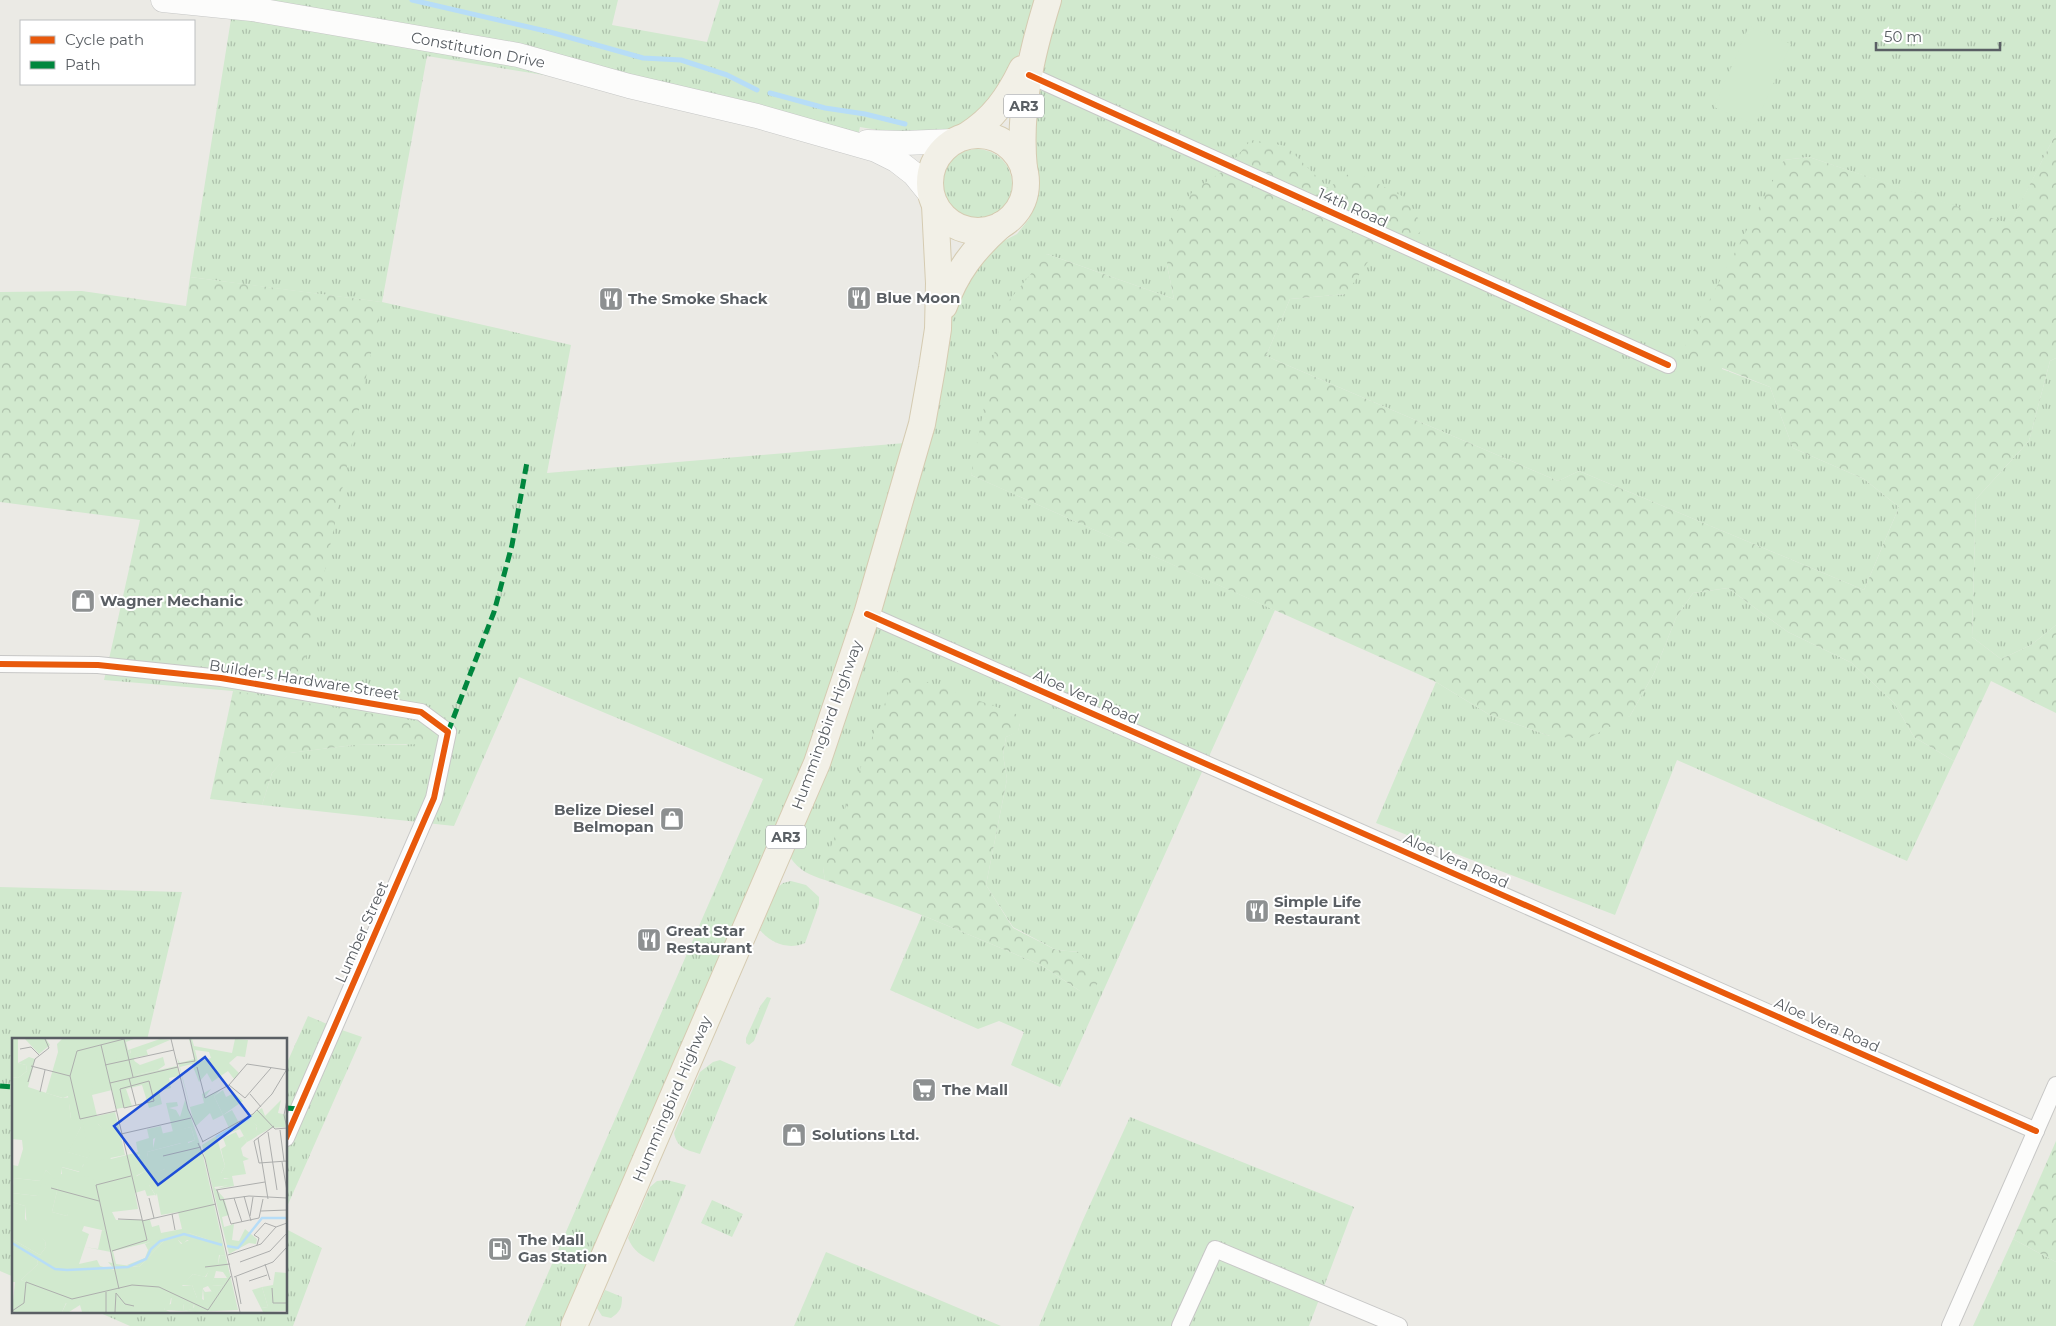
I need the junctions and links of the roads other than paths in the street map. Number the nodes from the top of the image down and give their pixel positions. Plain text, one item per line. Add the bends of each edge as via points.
1 (163, 0) edge
2 (1048, 0) edge
3 (1035, 42) junction
4 (1029, 74) junction
5 (960, 138) junction
6 (845, 141) junction
7 (1024, 171) junction
8 (933, 200) junction
9 (1001, 225) junction
10 (938, 329) junction
11 (1668, 364) dead end
12 (867, 614) junction
13 (0, 664) edge
14 (448, 732) joint
15 (2056, 1084) edge
16 (2036, 1131) junction
17 (288, 1133) edge
18 (574, 1326) edge
19 (1180, 1326) edge
20 (1399, 1326) edge
21 (1950, 1326) edge

1 - 6 main road, Constitution Drive via 252,9 518,55
2 - 3 main road, AR3
3 - 4 main road, AR3
3 - 5 main road, AR3 via 1006,100 994,115
4 - 7 main road, AR3 via 1022,123
4 - 11 street, 14th Road
5 - 6 main road, Constitution Drive via 904,143
5 - 7 main road via 981,135 996,138 1018,157
5 - 8 main road via 942,151 934,164 930,180
6 - 8 main road, Constitution Drive via 896,160 914,174
7 - 9 main road via 1026,187 1022,202 1014,215
8 - 9 main road via 944,217 957,226 987,230
8 - 10 main road, Hummingbird Highway / AR3 via 939,260
9 - 10 main road, Hummingbird Highway / AR3 via 981,242 958,274
10 - 12 main road, Hummingbird Highway / AR3 via 922,424
12 - 16 street, Aloe Vera Road
12 - 18 main road, Hummingbird Highway / AR3 via 817,763
13 - 14 street, Builder's Hardware Street via 98,665 221,678 420,712
14 - 17 street, Lumber Street via 434,798
15 - 16 street
16 - 21 street
19 - 20 street via 1215,1248

